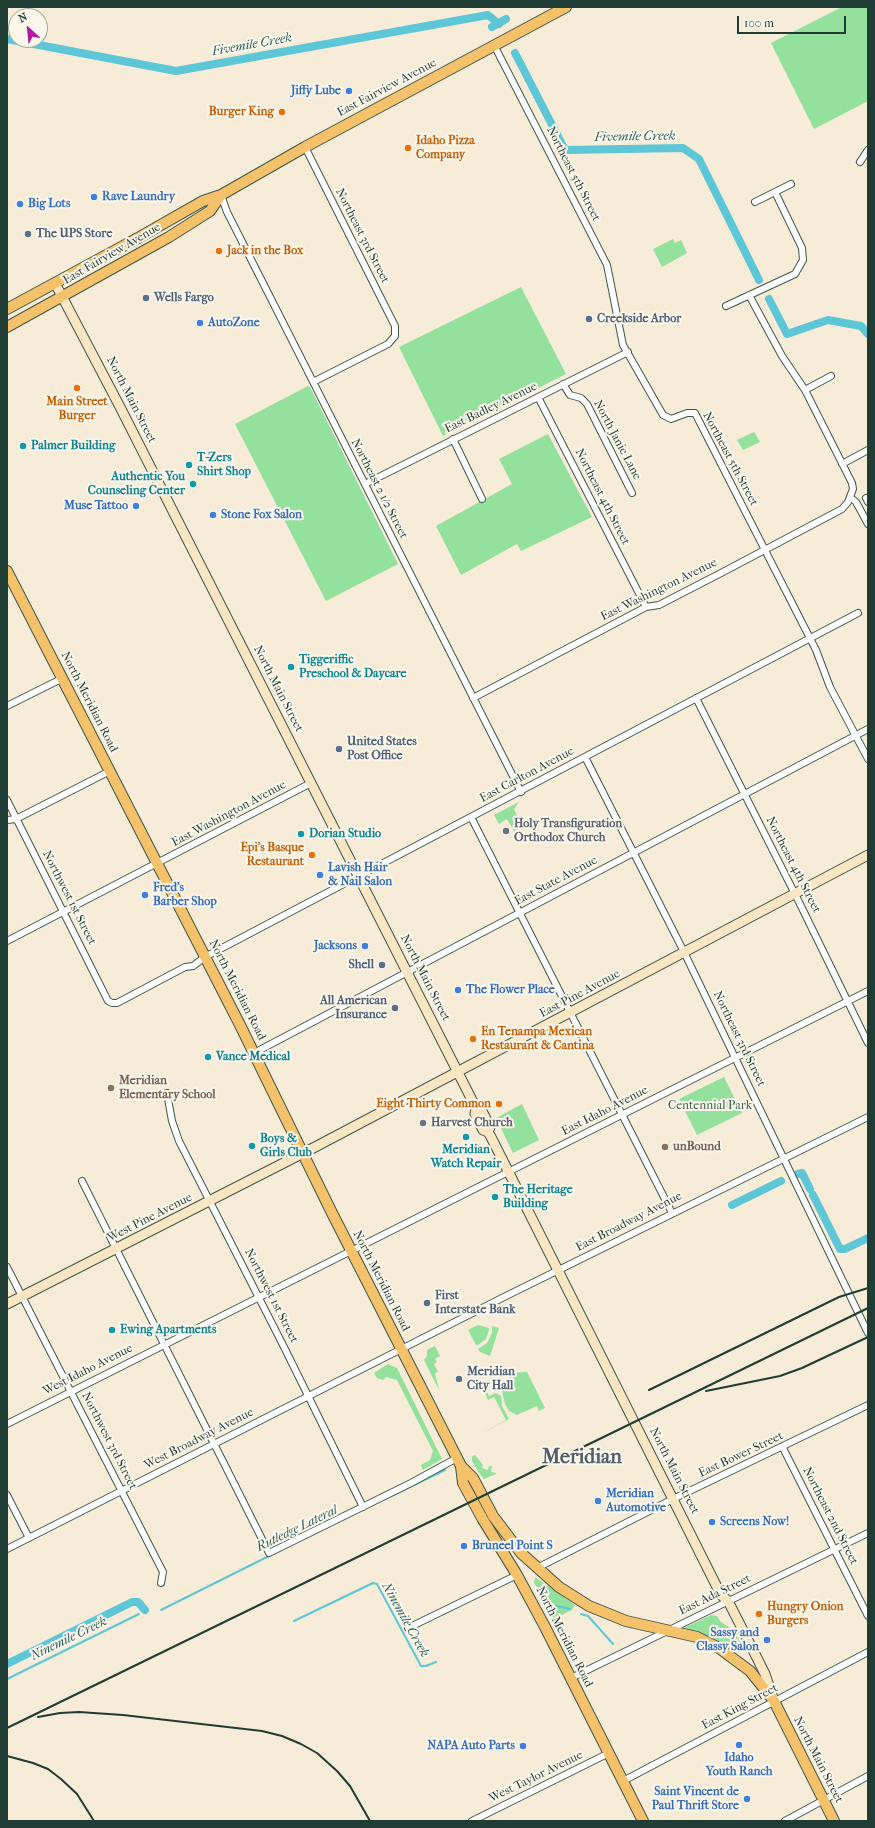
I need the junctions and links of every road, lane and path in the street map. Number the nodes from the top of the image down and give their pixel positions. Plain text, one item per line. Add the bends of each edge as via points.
1 (566, 7) edge
2 (494, 45) junction
3 (305, 147) junction
4 (868, 150) edge
5 (860, 162) dead end
6 (791, 184) dead end
7 (775, 192) junction
8 (221, 195) junction
9 (755, 202) dead end
10 (55, 283) junction
11 (749, 296) junction
12 (63, 297) junction
13 (726, 306) dead end
14 (7, 309) edge
15 (7, 327) edge
16 (628, 352) junction
17 (831, 376) dead end
18 (313, 382) junction
19 (563, 384) junction
20 (805, 390) junction
21 (538, 397) junction
22 (453, 439) junction
23 (868, 450) edge
24 (842, 464) junction
25 (365, 484) junction
26 (632, 493) dead end
27 (482, 498) dead end
28 (851, 498) junction
29 (868, 524) edge
30 (765, 549) junction
31 (7, 571) edge
32 (11, 587) edge
33 (646, 607) junction
34 (858, 613) dead end
35 (810, 638) junction
36 (63, 678) junction
37 (473, 698) junction
38 (696, 698) junction
39 (7, 706) edge
40 (868, 729) edge
41 (856, 736) junction
42 (585, 757) junction
43 (868, 759) edge
44 (110, 771) junction
45 (311, 783) junction
46 (521, 792) junction
47 (745, 794) junction
48 (7, 800) edge
49 (471, 817) junction
50 (16, 819) junction
51 (7, 820) edge
52 (634, 853) junction
53 (868, 855) edge
54 (158, 864) junction
55 (358, 876) junction
56 (795, 894) junction
57 (64, 912) junction
58 (520, 913) junction
59 (7, 941) edge
60 (684, 952) junction
61 (205, 957) junction
62 (407, 972) junction
63 (868, 990) edge
64 (848, 1001) junction
65 (112, 1003) joint
66 (570, 1012) junction
67 (868, 1043) edge
68 (254, 1053) junction
69 (735, 1057) junction
70 (457, 1072) junction
71 (167, 1093) dead end
72 (622, 1115) junction
73 (868, 1118) edge
74 (303, 1153) junction
75 (785, 1158) junction
76 (508, 1172) junction
77 (82, 1181) dead end
78 (210, 1201) junction
79 (672, 1213) junction
80 (117, 1248) junction
81 (351, 1250) junction
82 (7, 1268) edge
83 (558, 1270) junction
84 (22, 1296) junction
85 (259, 1298) junction
86 (7, 1304) edge
87 (868, 1333) edge
88 (165, 1344) junction
89 (401, 1349) junction
90 (72, 1391) junction
91 (308, 1396) junction
92 (868, 1405) edge
93 (7, 1424) edge
94 (215, 1443) junction
95 (782, 1448) junction
96 (459, 1462) junction
97 (122, 1490) junction
98 (7, 1495) edge
99 (673, 1498) junction
100 (363, 1507) junction
101 (868, 1533) edge
102 (29, 1538) junction
103 (7, 1549) edge
104 (834, 1549) junction
105 (537, 1568) junction
106 (517, 1575) junction
107 (161, 1583) dead end
108 (728, 1601) junction
109 (868, 1616) edge
110 (408, 1628) dead end
111 (668, 1630) junction
112 (868, 1652) edge
113 (571, 1678) junction
114 (774, 1701) junction
115 (609, 1753) junction
116 (868, 1776) edge
117 (623, 1781) junction
118 (824, 1800) junction
119 (472, 1821) edge
120 (643, 1821) edge
121 (784, 1821) edge
122 (834, 1821) edge

1 - 2 main road, East Fairview Avenue
2 - 3 main road, East Fairview Avenue
2 - 16 street, Northeast 5th Street via 607,265 624,345
3 - 8 main road, East Fairview Avenue
3 - 18 street, Northeast 3rd Street via 395,326 395,336 388,344
4 - 5 street
6 - 7 street
7 - 9 street
7 - 11 street via 802,248 803,260 795,274
8 - 10 main road, East Fairview Avenue via 203,201
8 - 12 main road, East Fairview Avenue via 210,212
8 - 18 street, Northeast 2 1/2 Street via 227,212
10 - 12 street, North Main Street
10 - 14 main road, East Fairview Avenue
11 - 13 street
11 - 20 street via 782,356
12 - 15 main road, East Fairview Avenue
12 - 45 street, North Main Street
16 - 19 street, East Badley Avenue
16 - 30 street, Northeast 5th Street via 663,415 671,419 695,413
17 - 20 street
18 - 25 street, Northeast 2 1/2 Street
19 - 21 street, East Badley Avenue
19 - 26 street, North Janie Lane via 570,395 581,398 587,404
20 - 24 street
21 - 22 street, East Badley Avenue
21 - 33 street, Northeast 4th Street
22 - 25 street, East Badley Avenue
22 - 27 street
23 - 24 street
24 - 28 street via 852,483
25 - 37 street, Northeast 2 1/2 Street
28 - 29 street
28 - 30 street, East Washington Avenue via 842,509
30 - 33 street, East Washington Avenue via 659,605
30 - 35 street, Northeast 5th Street
31 - 32 main road, North Meridian Road
32 - 36 main road, North Meridian Road
33 - 37 street, East Washington Avenue
34 - 35 street, East Carlton Avenue
35 - 38 street, East Carlton Avenue
35 - 41 street, Northeast 5th Street via 830,687
36 - 39 street
36 - 44 main road, North Meridian Road
37 - 46 street, Northeast 2 1/2 Street
38 - 42 street, East Carlton Avenue
38 - 47 street, Northeast 4th Street
40 - 41 street, East State Avenue
41 - 43 street, Northeast 5th Street
41 - 47 street, East State Avenue
42 - 46 street, East Carlton Avenue
42 - 52 street, Northeast 3rd Street
44 - 50 street
44 - 54 main road, North Meridian Road
45 - 54 street, East Washington Avenue
45 - 55 street, North Main Street
46 - 49 street, East Carlton Avenue
47 - 52 street, East State Avenue
47 - 56 street, Northeast 4th Street
48 - 50 street, Northwest 1st Street
49 - 55 street, East Carlton Avenue
49 - 58 street
50 - 51 street
50 - 57 street, Northwest 1st Street
52 - 58 street, East State Avenue
52 - 60 street, Northeast 3rd Street
53 - 56 street, East Pine Avenue
54 - 57 street, East Washington Avenue
54 - 61 main road, North Meridian Road
55 - 61 street, East Carlton Avenue
55 - 62 street, North Main Street
56 - 60 street, East Pine Avenue
56 - 64 street, Northeast 4th Street
57 - 59 street, East Washington Avenue
57 - 65 street, Northwest 1st Street via 108,1001
58 - 62 street, East State Avenue
58 - 66 street
60 - 66 street, East Pine Avenue
60 - 69 street, Northeast 3rd Street
61 - 65 street, East Carlton Avenue via 193,966
61 - 68 main road, North Meridian Road
62 - 68 street, East State Avenue
62 - 70 street, North Main Street
63 - 64 street, East Idaho Avenue
64 - 67 street, Northeast 4th Street
64 - 69 street, East Idaho Avenue
66 - 70 street, East Pine Avenue
66 - 72 street
68 - 74 main road, North Meridian Road
69 - 72 street, East Idaho Avenue
69 - 75 street, Northeast 3rd Street
70 - 74 street, East Pine Avenue
70 - 76 street, North Main Street via 476,1108 474,1114 483,1130 488,1132
71 - 78 street, Northwest 1st Street via 179,1141
72 - 76 street, East Idaho Avenue
72 - 79 street
73 - 75 street, East Broadway Avenue
74 - 78 street, West Pine Avenue
74 - 81 main road, North Meridian Road
75 - 79 street, East Broadway Avenue
75 - 87 street, Northeast 3rd Street
76 - 81 street, East Idaho Avenue
76 - 83 street, North Main Street
77 - 80 street
78 - 80 street, West Pine Avenue
78 - 85 street, Northwest 1st Street
79 - 83 street, East Broadway Avenue
80 - 84 street, West Pine Avenue
80 - 88 street
81 - 85 street, West Idaho Avenue
81 - 89 main road, North Meridian Road
82 - 84 street, Northwest 3rd Street
83 - 89 street, East Broadway Avenue
83 - 99 street, North Main Street
84 - 86 street, West Pine Avenue
84 - 90 street, Northwest 3rd Street
85 - 88 street, West Idaho Avenue
85 - 91 street, Northwest 1st Street
88 - 90 street, West Idaho Avenue
88 - 94 street
89 - 91 street, West Broadway Avenue
89 - 96 main road, North Meridian Road
90 - 93 street, West Idaho Avenue
90 - 97 street, Northwest 3rd Street
91 - 94 street, West Broadway Avenue
91 - 100 street, Northwest 1st Street
92 - 95 street, East Bower Street
94 - 97 street, West Broadway Avenue
94 - 100 street via 269,1553
95 - 99 street, East Bower Street
95 - 104 street, Northeast 2nd Street
96 - 100 street
96 - 105 main road, North Meridian Road via 473,1478 503,1530
96 - 106 main road, North Meridian Road via 463,1483
97 - 102 street, West Broadway Avenue
97 - 107 street, Northwest 3rd Street via 163,1572
98 - 102 street
99 - 105 street, East Bower Street
99 - 108 street, North Main Street via 721,1595
101 - 104 street, East Ada Street
102 - 103 street, West Broadway Avenue
104 - 108 street, East Ada Street
104 - 109 street, Northeast 2nd Street
105 - 111 main road, North Meridian Road via 590,1606 626,1621
106 - 110 street
106 - 113 main road, North Meridian Road
108 - 111 street, East Ada Street
108 - 114 street, North Main Street via 765,1674
111 - 113 street, East Ada Street
111 - 114 main road, North Meridian Road via 697,1637 725,1652 750,1671
112 - 114 street, East King Street
113 - 115 main road, North Meridian Road
114 - 117 street, East King Street
114 - 118 main road, North Main Street
115 - 117 main road, North Meridian Road
115 - 119 street, West Taylor Avenue
116 - 118 street
117 - 120 main road, North Meridian Road
118 - 121 street
118 - 122 main road, North Main Street

